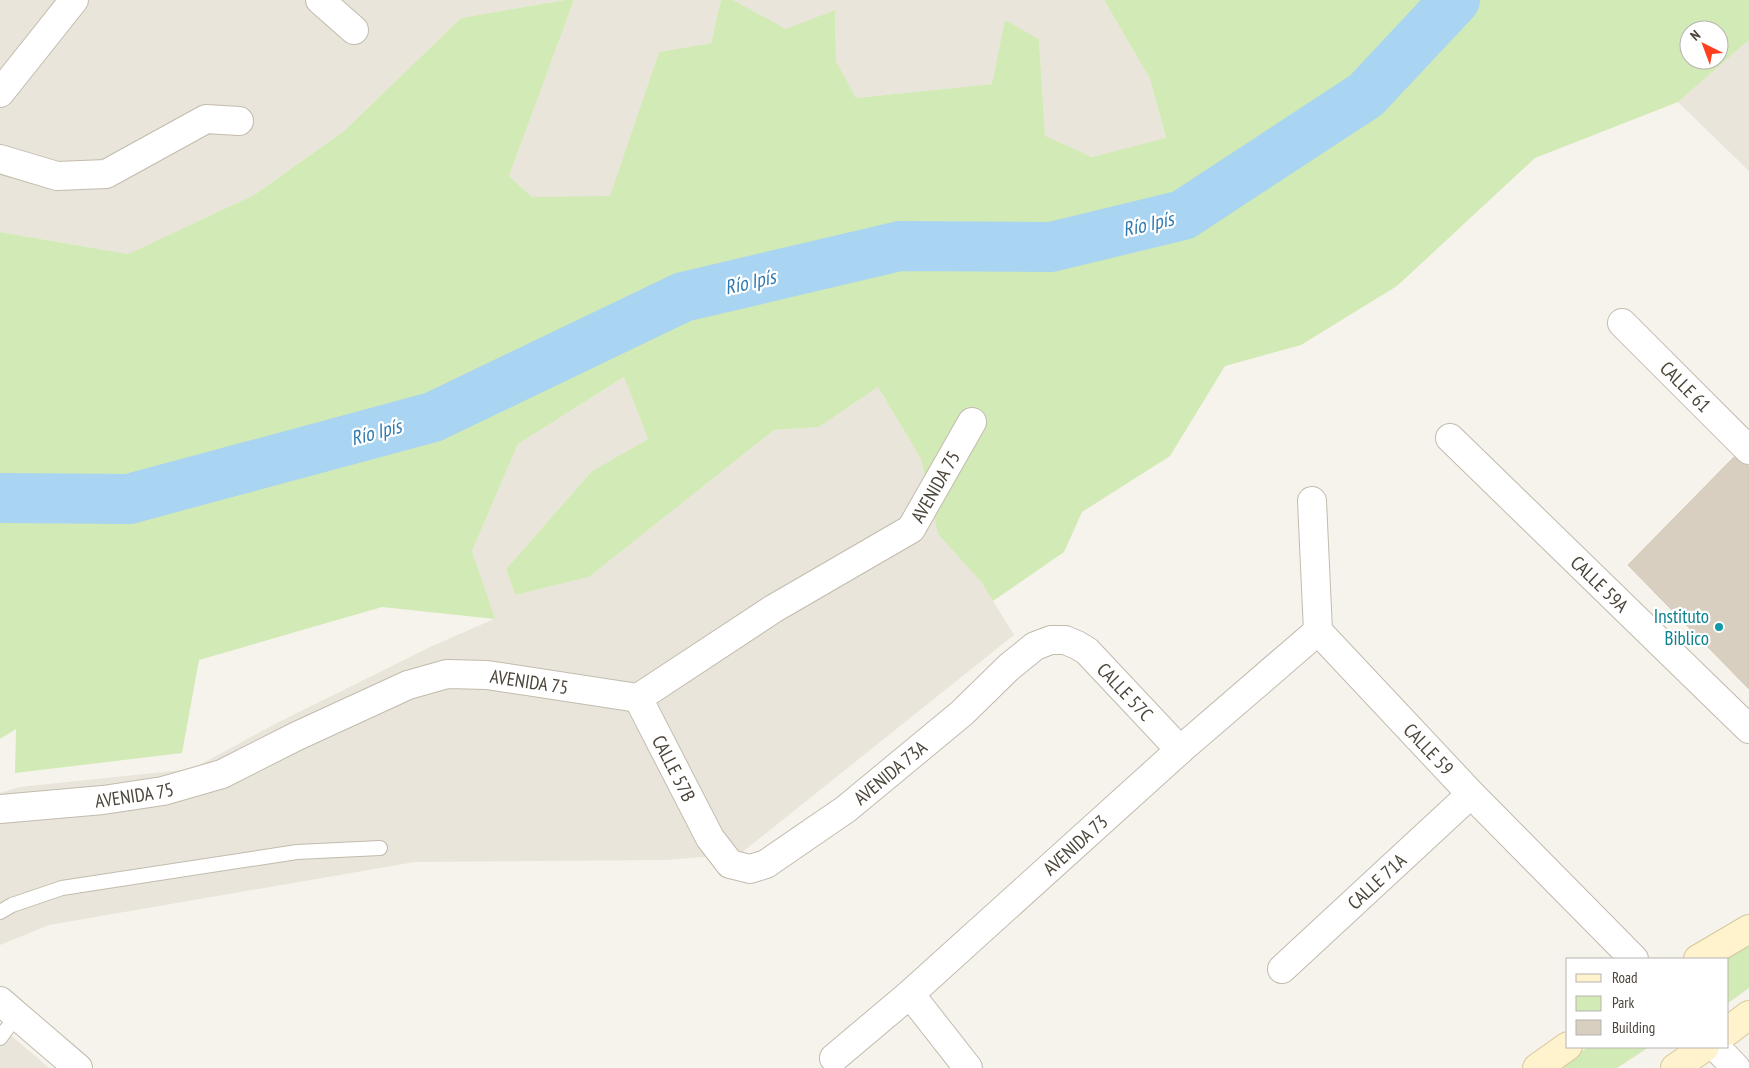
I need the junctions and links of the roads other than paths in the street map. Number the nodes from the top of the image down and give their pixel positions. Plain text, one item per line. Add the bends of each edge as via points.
1 (74, 0) edge
2 (320, 0) edge
3 (354, 30) dead end
4 (0, 93) edge
5 (239, 122) dead end
6 (0, 159) edge
7 (1622, 323) dead end
8 (972, 422) dead end
9 (1450, 438) dead end
10 (1749, 450) edge
11 (1312, 501) dead end
12 (1318, 631) junction
13 (1065, 640) joint
14 (638, 698) junction
15 (1749, 728) edge
16 (1180, 750) junction
17 (1471, 794) junction
18 (0, 808) edge
19 (710, 838) joint
20 (380, 848) dead end
21 (0, 912) edge
22 (1749, 929) edge
23 (1633, 958) edge
24 (1700, 958) edge
25 (1282, 969) dead end
26 (910, 994) junction
27 (9, 1008) edge
28 (1749, 1015) edge
29 (1729, 1030) edge
30 (0, 1038) edge
31 (1566, 1047) edge
32 (1704, 1048) edge
33 (1717, 1048) edge
34 (834, 1058) dead end
35 (78, 1068) edge
36 (968, 1068) edge
37 (1537, 1068) edge
38 (1675, 1068) edge
39 (1736, 1068) edge

1 - 4 street
2 - 3 street
5 - 6 street via 206,119 106,174 57,176
7 - 10 street, CALLE 61
8 - 14 street, AVENIDA 75 via 911,529 773,609
9 - 15 street, CALLE 59A
11 - 12 street
12 - 16 street, AVENIDA 73
12 - 17 street, CALLE 59
13 - 16 street, CALLE 57C via 1087,651
13 - 19 street, AVENIDA 73A via 1051,640 1035,646 1008,667 962,713 846,809 766,864 750,869 730,864
14 - 18 street, AVENIDA 75 via 487,675 447,674 408,685 222,774 163,791 103,800
14 - 19 street, CALLE 57B
16 - 26 street, AVENIDA 73
17 - 23 street, CALLE 59
17 - 25 street, CALLE 71A
20 - 21 lane via 297,852 62,888
22 - 24 street
26 - 34 street, AVENIDA 73
26 - 36 street
27 - 30 lane
27 - 35 street
28 - 29 street
31 - 37 street
32 - 38 street
33 - 39 street

